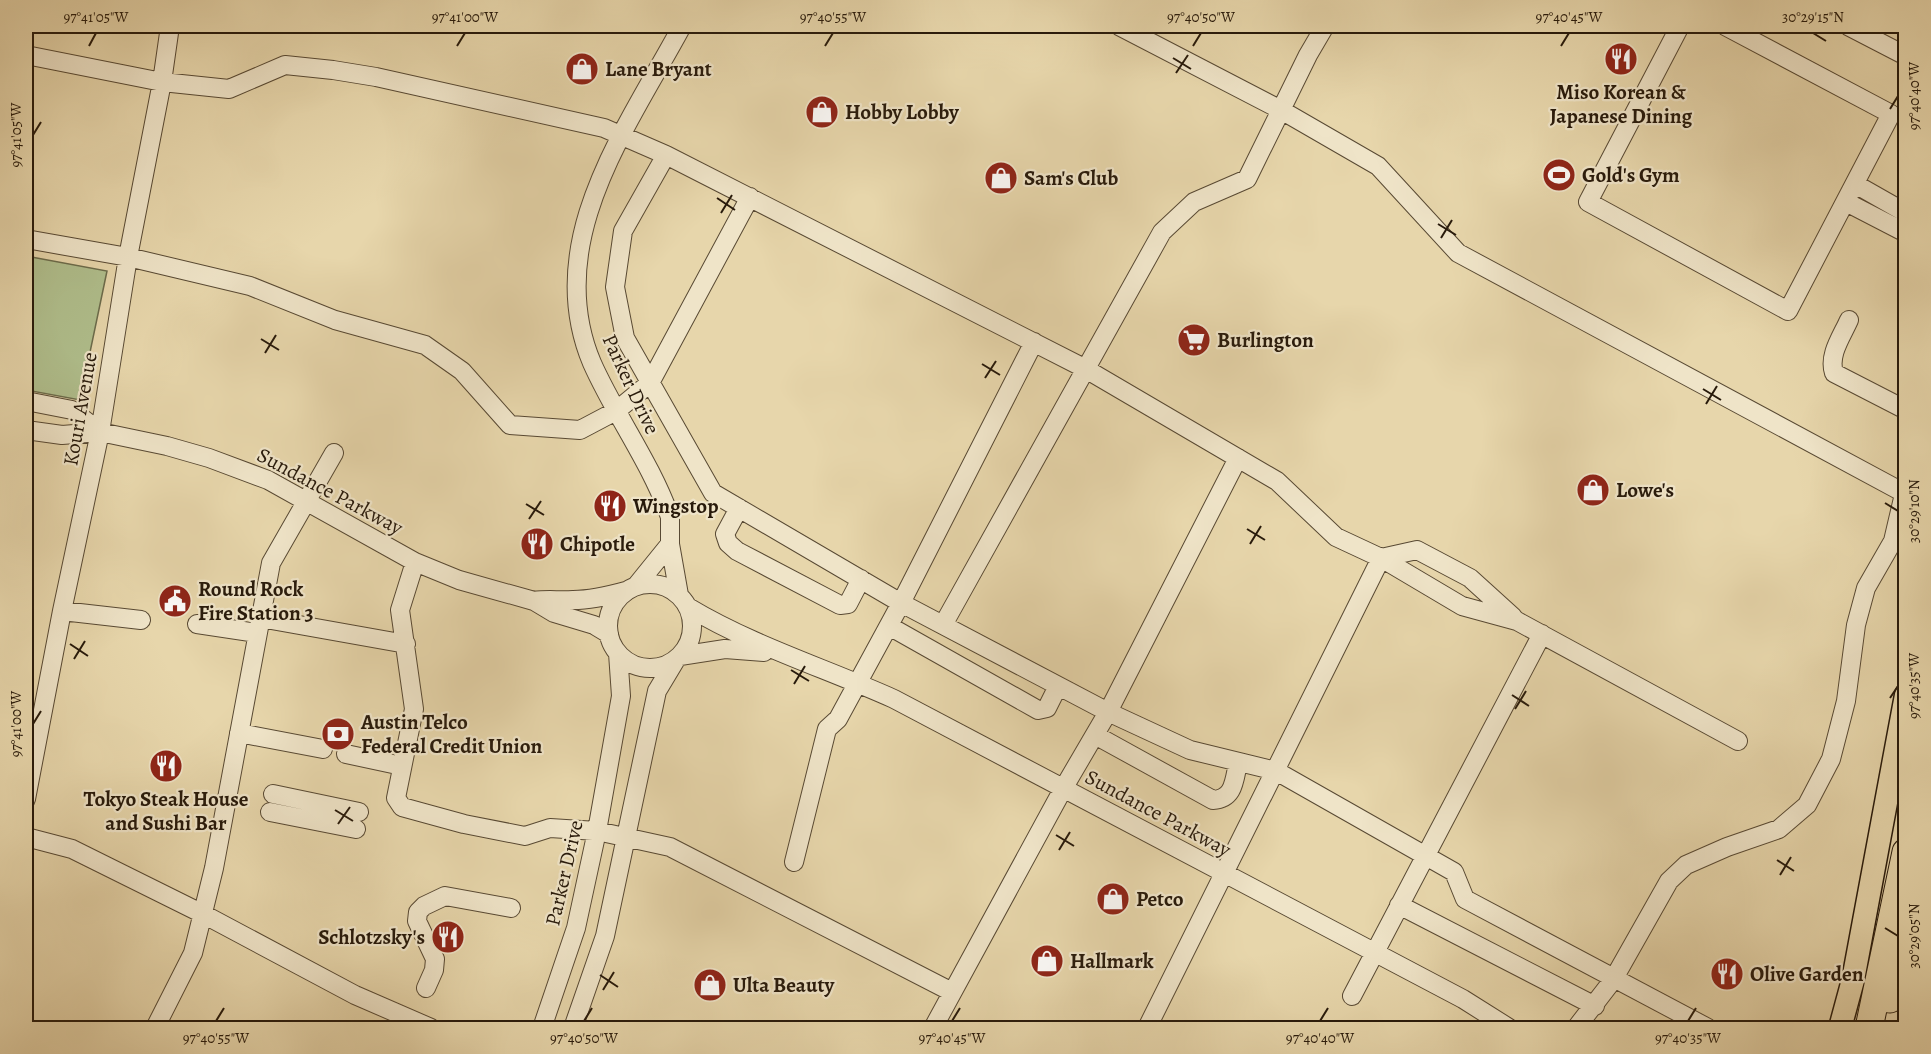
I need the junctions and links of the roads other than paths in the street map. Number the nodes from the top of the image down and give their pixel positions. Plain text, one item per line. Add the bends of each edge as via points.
1 (170, 26) edge
2 (682, 26) edge
3 (1119, 26) edge
4 (1325, 26) edge
5 (1680, 26) edge
6 (1725, 26) edge
7 (1848, 26) edge
8 (26, 55) edge
9 (1905, 56) edge
10 (162, 82) junction
11 (1281, 110) junction
12 (620, 136) junction
13 (666, 155) junction
14 (1855, 184) junction
15 (750, 197) junction
16 (1846, 202) junction
17 (1905, 213) edge
18 (1905, 233) edge
19 (26, 239) edge
20 (128, 257) junction
21 (1849, 320) dead end
22 (1034, 342) junction
23 (1084, 368) junction
24 (650, 383) junction
25 (26, 401) edge
26 (1905, 410) edge
27 (616, 411) junction
28 (26, 430) edge
29 (100, 432) junction
30 (334, 453) dead end
31 (1238, 458) junction
32 (1905, 494) edge
33 (306, 501) junction
34 (739, 508) junction
35 (670, 544) junction
36 (1382, 558) junction
37 (415, 562) junction
38 (861, 579) junction
39 (631, 589) junction
40 (534, 601) junction
41 (684, 601) junction
42 (902, 603) junction
43 (62, 610) junction
44 (141, 620) dead end
45 (1517, 621) junction
46 (198, 624) dead end
47 (944, 625) junction
48 (259, 626) junction
49 (889, 626) junction
50 (609, 634) junction
51 (1542, 634) junction
52 (406, 644) junction
53 (618, 653) junction
54 (778, 653) junction
55 (677, 658) junction
56 (858, 683) junction
57 (1058, 686) junction
58 (1905, 695) edge
59 (1905, 708) edge
60 (1108, 712) junction
61 (239, 733) junction
62 (1897, 734) junction
63 (1095, 735) junction
64 (1738, 741) dead end
65 (323, 749) dead end
66 (346, 753) dead end
67 (1238, 763) junction
68 (402, 766) junction
69 (1276, 771) junction
70 (1063, 789) junction
71 (26, 799) edge
72 (272, 803) dead end
73 (357, 820) dead end
74 (597, 831) junction
75 (26, 837) edge
76 (626, 837) junction
77 (1905, 852) edge
78 (1425, 856) junction
79 (794, 862) dead end
80 (1225, 873) junction
81 (1399, 905) junction
82 (511, 908) dead end
83 (203, 914) junction
84 (1905, 948) edge
85 (1375, 952) junction
86 (1613, 980) junction
87 (426, 988) dead end
88 (952, 992) junction
89 (1352, 996) dead end
90 (1595, 1006) junction
91 (1152, 1027) edge
92 (155, 1029) edge
93 (431, 1029) edge
94 (542, 1029) edge
95 (573, 1029) edge
96 (933, 1029) edge
97 (1509, 1029) edge
98 (1576, 1029) edge
99 (1708, 1029) edge
100 (1840, 1029) edge
101 (1869, 1029) edge
102 (1882, 1029) edge

1 - 10 street, Kouri Avenue
2 - 12 street, Parker Drive
3 - 11 street
4 - 11 street
5 - 16 street via 1588,202 1788,311
6 - 14 street via 1891,114
7 - 9 street
8 - 10 street
10 - 12 street via 229,89 285,65 333,70 554,116 604,128
10 - 20 street, Kouri Avenue
11 - 23 street via 1247,179 1194,202 1162,232
11 - 32 street via 1377,166 1458,253
12 - 13 street
12 - 27 street, Parker Drive via 595,190 581,235 577,291 585,344
13 - 15 street
13 - 24 street via 623,231 615,280 625,338
14 - 16 street
14 - 17 street
15 - 22 street
15 - 24 street
16 - 18 street
19 - 20 street
20 - 27 street via 250,286 335,320 425,345 462,371 510,425 580,430
20 - 29 street, Kouri Avenue
21 - 26 street via 1833,356 1834,373
22 - 23 street
22 - 42 street
23 - 31 street
23 - 47 street
24 - 27 street
24 - 34 street via 713,493
25 - 29 street, Sundance Parkway via 72,410
27 - 35 street, Parker Drive via 665,504 670,517
28 - 29 street, Sundance Parkway via 62,435
29 - 33 street, Sundance Parkway via 209,458 268,480
29 - 43 street, Kouri Avenue
30 - 33 street
31 - 36 street via 1277,481 1336,537
31 - 60 street
32 - 86 street via 1893,541 1866,588 1856,625 1846,701 1831,759 1807,805 1779,829 1686,865 1669,881
33 - 37 street, Sundance Parkway
33 - 48 street via 271,563
34 - 38 street
34 - 38 street via 725,534 737,551 840,605 848,604
35 - 39 street
35 - 41 street, Parker Drive
36 - 45 street via 1462,606
36 - 45 street via 1417,550 1470,578
36 - 69 street
37 - 40 street, Sundance Parkway via 459,580
37 - 52 street via 400,610
38 - 42 street
39 - 40 street, Sundance Parkway via 600,598
39 - 41 street via 652,584 666,587
39 - 50 street via 611,610
40 - 50 street, Sundance Parkway
41 - 54 street, Sundance Parkway via 718,625
41 - 55 street via 692,633
42 - 47 street
42 - 49 street
43 - 44 street
43 - 71 street, Kouri Avenue
45 - 51 street
46 - 48 street
47 - 57 street
48 - 52 street
48 - 61 street
49 - 56 street
49 - 57 street via 1038,710 1047,708
50 - 53 street
51 - 64 street
51 - 78 street
52 - 68 street via 414,710
53 - 55 street via 630,663 648,669
53 - 74 street, Parker Drive via 621,696
54 - 55 street, Sundance Parkway via 725,649
54 - 56 street, Sundance Parkway
55 - 76 street via 657,691
56 - 70 street, Sundance Parkway
56 - 79 street via 838,719 826,729
57 - 60 street
58 - 62 main road
59 - 62 main road
60 - 63 street
60 - 67 street via 1190,750
61 - 65 street
61 - 83 street
62 - 100 main road via 1856,969
63 - 67 street via 1213,800 1224,799 1231,793
63 - 70 street
66 - 68 street
67 - 69 street
68 - 74 street via 396,798 402,807 525,836 550,828
69 - 78 street
69 - 80 street
70 - 80 street, Sundance Parkway
70 - 88 street
72 - 73 street
74 - 76 street
74 - 94 street, Parker Drive via 576,928
75 - 83 street via 72,849
76 - 88 street via 670,847
76 - 95 street via 605,936
77 - 101 highway
78 - 81 street
78 - 86 street via 1454,872 1465,899
80 - 85 street, Sundance Parkway
80 - 91 street
81 - 85 street
81 - 90 street
82 - 87 street via 445,896 424,906 417,921 435,959
83 - 92 street via 193,953
83 - 93 street
84 - 102 highway
85 - 89 street
85 - 97 street, Sundance Parkway via 1463,999
86 - 90 street
86 - 99 street
88 - 96 street
90 - 98 street

